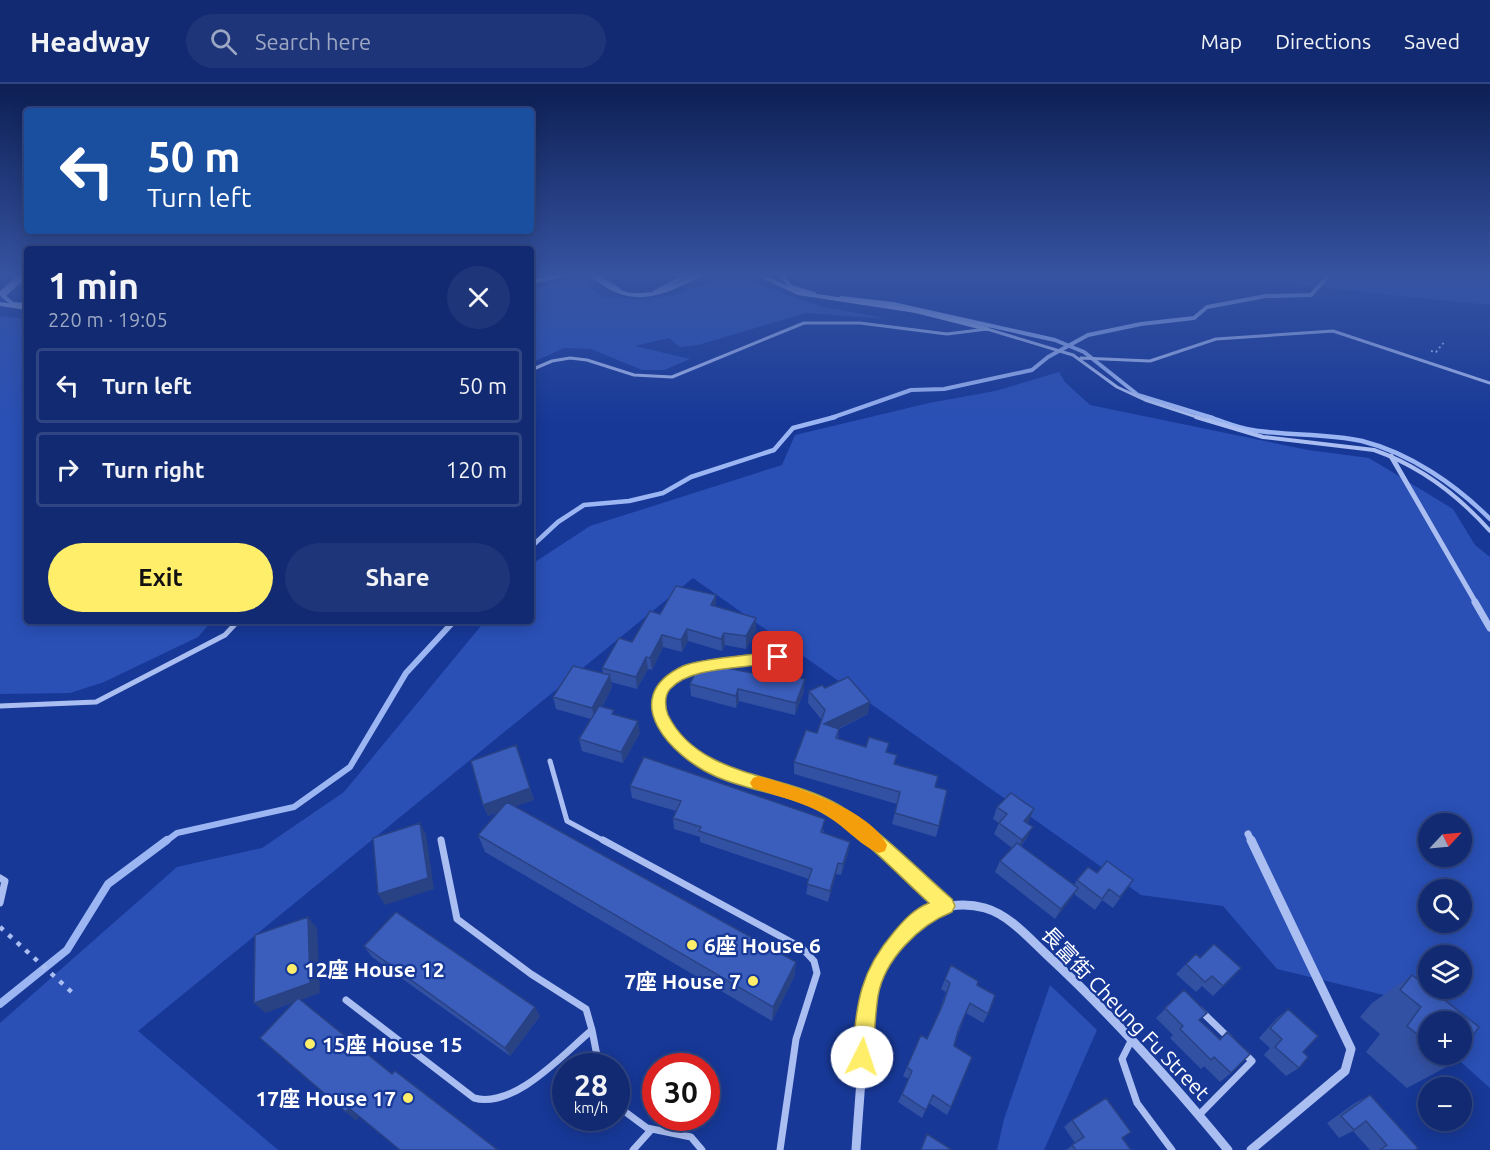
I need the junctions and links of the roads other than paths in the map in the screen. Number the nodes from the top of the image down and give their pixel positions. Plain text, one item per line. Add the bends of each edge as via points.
1 (800, 325) edge
2 (874, 325) edge
3 (970, 325) edge
4 (987, 329) junction
5 (1072, 355) junction
6 (534, 369) edge
7 (1490, 382) edge
8 (1391, 456) junction
9 (1490, 531) edge
10 (235, 624) edge
11 (1490, 628) edge
12 (778, 657) dead end
13 (0, 706) edge
14 (549, 761) dead end
15 (1248, 834) dead end
16 (441, 838) dead end
17 (0, 878) edge
18 (0, 903) edge
19 (946, 906) junction
20 (346, 1000) dead end
21 (1197, 1007) edge
22 (592, 1030) junction
23 (1132, 1039) junction
24 (596, 1053) edge
25 (1199, 1115) junction
26 (650, 1131) edge
27 (667, 1131) edge
28 (633, 1150) edge
29 (702, 1150) edge
30 (780, 1150) edge
31 (856, 1150) edge
32 (1172, 1150) edge
33 (1228, 1150) edge
34 (1251, 1150) edge

1 - 6 lane via 665,378 637,377 585,358 557,359
2 - 4 lane via 946,334
3 - 4 street
4 - 5 lane
5 - 7 lane via 1104,361 1150,361 1216,339 1325,331
5 - 8 lane via 1117,387 1224,426
8 - 9 lane via 1465,503
8 - 11 street
10 - 13 lane via 225,635 96,702
12 - 19 lane via 703,667 675,676 659,697 658,709 669,732 721,772 803,795 830,808 854,824
14 - 30 lane via 567,821 802,948 814,961 816,980 796,1039
15 - 34 street via 1351,1049 1345,1071
16 - 22 lane via 457,919 586,1009
17 - 18 lane via 5,881
19 - 23 street, 長富街 Cheung Fu Street via 975,906 1004,917
19 - 31 street, 長富街 Cheung Fu Street via 928,912 914,923 892,946 874,976 865,1013
20 - 22 lane via 474,1098 484,1101 496,1101 514,1092
21 - 25 lane via 1252,1061
22 - 24 lane
23 - 25 street, 長富街 Cheung Fu Street
23 - 32 lane via 1122,1059 1137,1103
25 - 33 street, 長富街 Cheung Fu Street
26 - 28 lane
27 - 29 lane via 683,1132

